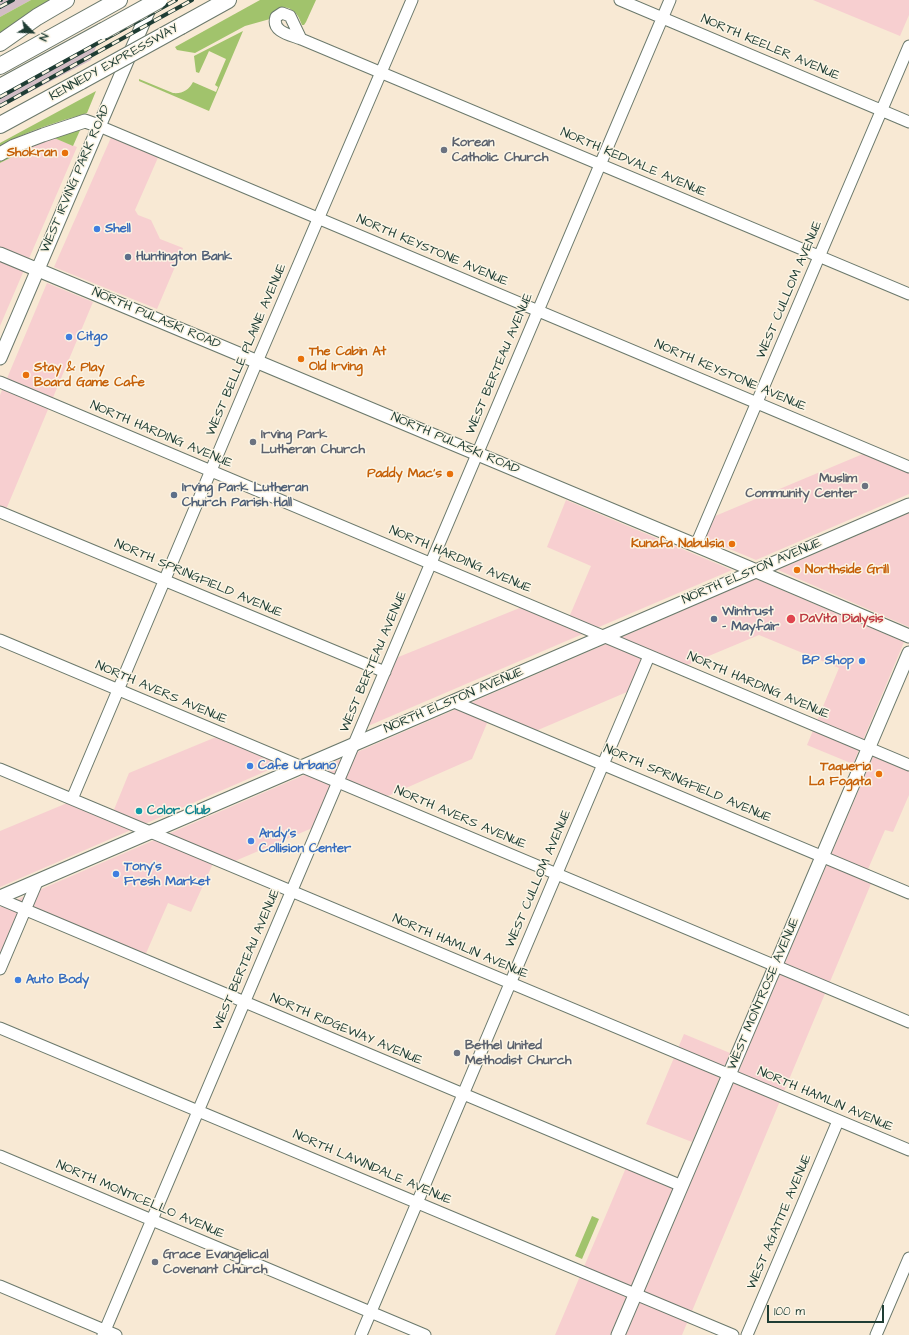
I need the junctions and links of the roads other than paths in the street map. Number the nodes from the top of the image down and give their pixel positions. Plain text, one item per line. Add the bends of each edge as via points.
1 (66, 0) edge
2 (153, 0) edge
3 (159, 0) edge
4 (228, 0) edge
5 (412, 0) edge
6 (620, 0) edge
7 (670, 0) edge
8 (117, 1) edge
9 (663, 18) junction
10 (301, 39) dead end
11 (0, 43) edge
12 (909, 46) edge
13 (0, 66) edge
14 (381, 72) junction
15 (0, 87) edge
16 (882, 110) junction
17 (909, 122) edge
18 (0, 126) edge
19 (98, 126) junction
20 (0, 154) edge
21 (600, 164) junction
22 (318, 218) junction
23 (0, 254) edge
24 (819, 257) junction
25 (38, 269) junction
26 (909, 294) edge
27 (538, 311) junction
28 (0, 358) edge
29 (257, 361) junction
30 (0, 382) edge
31 (757, 403) junction
32 (478, 454) junction
33 (909, 466) edge
34 (210, 471) junction
35 (909, 505) edge
36 (0, 512) edge
37 (696, 545) junction
38 (431, 563) junction
39 (755, 570) junction
40 (164, 580) junction
41 (603, 636) junction
42 (909, 636) edge
43 (0, 640) edge
44 (909, 653) edge
45 (649, 656) junction
46 (384, 672) junction
47 (118, 690) junction
48 (454, 702) junction
49 (354, 744) junction
50 (868, 748) junction
51 (603, 764) junction
52 (909, 765) edge
53 (302, 768) junction
54 (0, 769) edge
55 (338, 782) junction
56 (72, 799) junction
57 (151, 833) junction
58 (822, 857) junction
59 (557, 874) junction
60 (37, 882) junction
61 (291, 891) junction
62 (909, 893) edge
63 (0, 898) edge
64 (25, 910) junction
65 (776, 966) junction
66 (1, 967) edge
67 (510, 983) junction
68 (244, 1002) junction
69 (909, 1022) edge
70 (0, 1028) edge
71 (729, 1075) junction
72 (463, 1094) junction
73 (198, 1111) junction
74 (838, 1121) junction
75 (909, 1150) edge
76 (0, 1156) edge
77 (682, 1186) junction
78 (417, 1203) junction
79 (152, 1220) junction
80 (909, 1258) edge
81 (0, 1286) edge
82 (636, 1294) junction
83 (371, 1312) junction
84 (104, 1332) edge
85 (116, 1335) edge
86 (361, 1335) edge
87 (425, 1335) edge
88 (618, 1335) edge
89 (733, 1335) edge
90 (748, 1335) edge
91 (876, 1335) edge

1 - 11 highway
2 - 19 main road, WEST IRVING PARK ROAD
3 - 15 highway, bridge
4 - 18 highway, KENNEDY EXPRESSWAY, bridge
5 - 14 street, WEST BELLE PLAINE AVENUE
6 - 9 street, NORTH KEELER AVENUE
7 - 9 street, WEST BERTEAU AVENUE
8 - 13 highway
9 - 16 street, NORTH KEELER AVENUE
9 - 21 street, WEST BERTEAU AVENUE
10 - 14 street, NORTH KEDVALE AVENUE
12 - 16 street, WEST CULLOM AVENUE
14 - 21 street, NORTH KEDVALE AVENUE
14 - 22 street, WEST BELLE PLAINE AVENUE
16 - 17 street, NORTH KEELER AVENUE
16 - 24 street, WEST CULLOM AVENUE
19 - 20 main road via 85,121 43,134
19 - 22 street, NORTH KEYSTONE AVENUE
19 - 25 main road, WEST IRVING PARK ROAD
21 - 24 street, NORTH KEDVALE AVENUE
21 - 27 street, WEST BERTEAU AVENUE
22 - 27 street, NORTH KEYSTONE AVENUE
22 - 29 street, WEST BELLE PLAINE AVENUE
23 - 25 main road, NORTH PULASKI ROAD
24 - 26 street, NORTH KEDVALE AVENUE
24 - 31 street, WEST CULLOM AVENUE
25 - 28 main road, WEST IRVING PARK ROAD
25 - 29 main road, NORTH PULASKI ROAD
27 - 31 street, NORTH KEYSTONE AVENUE
27 - 32 street, WEST BERTEAU AVENUE
29 - 32 main road, NORTH PULASKI ROAD
29 - 34 street, WEST BELLE PLAINE AVENUE
30 - 34 street, NORTH HARDING AVENUE
31 - 33 street, NORTH KEYSTONE AVENUE
31 - 37 street, WEST CULLOM AVENUE
32 - 37 main road, NORTH PULASKI ROAD
32 - 38 street, WEST BERTEAU AVENUE
34 - 38 street, NORTH HARDING AVENUE
34 - 40 street, WEST BELLE PLAINE AVENUE
35 - 39 main road, NORTH ELSTON AVENUE
36 - 40 street, NORTH SPRINGFIELD AVENUE
37 - 39 main road, NORTH PULASKI ROAD
38 - 41 street, NORTH HARDING AVENUE
38 - 46 street, WEST BERTEAU AVENUE
39 - 41 main road, NORTH ELSTON AVENUE
39 - 42 main road, NORTH PULASKI ROAD
40 - 46 street, NORTH SPRINGFIELD AVENUE
40 - 47 street, WEST BELLE PLAINE AVENUE
41 - 45 street, NORTH HARDING AVENUE
41 - 48 main road, NORTH ELSTON AVENUE
43 - 47 street, NORTH AVERS AVENUE
44 - 50 main road, WEST MONTROSE AVENUE
45 - 50 street, NORTH HARDING AVENUE
45 - 51 street, WEST CULLOM AVENUE
46 - 49 street, WEST BERTEAU AVENUE
47 - 53 street, NORTH AVERS AVENUE
47 - 56 street, WEST BELLE PLAINE AVENUE
48 - 49 main road, NORTH ELSTON AVENUE
48 - 51 street, NORTH SPRINGFIELD AVENUE
49 - 53 main road, NORTH ELSTON AVENUE
49 - 55 street, WEST BERTEAU AVENUE
50 - 52 street, NORTH HARDING AVENUE
50 - 58 main road, WEST MONTROSE AVENUE
51 - 58 street, NORTH SPRINGFIELD AVENUE
51 - 59 street, WEST CULLOM AVENUE
53 - 55 street, NORTH AVERS AVENUE
53 - 57 main road, NORTH ELSTON AVENUE
54 - 56 street, NORTH HAMLIN AVENUE
55 - 59 street, NORTH AVERS AVENUE
55 - 61 street, WEST BERTEAU AVENUE
56 - 57 street, NORTH HAMLIN AVENUE
57 - 60 main road, NORTH ELSTON AVENUE
57 - 61 street, NORTH HAMLIN AVENUE
58 - 62 street, NORTH SPRINGFIELD AVENUE
58 - 65 main road, WEST MONTROSE AVENUE
59 - 65 street, NORTH AVERS AVENUE
59 - 67 street, WEST CULLOM AVENUE
60 - 63 main road, NORTH ELSTON AVENUE
60 - 64 street
61 - 67 street, NORTH HAMLIN AVENUE
61 - 68 street, WEST BERTEAU AVENUE
63 - 64 street, NORTH RIDGEWAY AVENUE
64 - 66 street
64 - 68 street, NORTH RIDGEWAY AVENUE
65 - 69 street, NORTH AVERS AVENUE
65 - 71 main road, WEST MONTROSE AVENUE
67 - 71 street, NORTH HAMLIN AVENUE
67 - 72 street, WEST CULLOM AVENUE
68 - 72 street, NORTH RIDGEWAY AVENUE
68 - 73 street, WEST BERTEAU AVENUE
70 - 73 street, NORTH LAWNDALE AVENUE
71 - 74 street, NORTH HAMLIN AVENUE
71 - 77 main road, WEST MONTROSE AVENUE
72 - 77 street, NORTH RIDGEWAY AVENUE
72 - 78 street, WEST CULLOM AVENUE
73 - 78 street, NORTH LAWNDALE AVENUE
73 - 79 street, WEST BERTEAU AVENUE
74 - 75 street, NORTH HAMLIN AVENUE
74 - 90 street, WEST AGATITE AVENUE
76 - 79 street, NORTH MONTICELLO AVENUE
77 - 82 main road, WEST MONTROSE AVENUE
78 - 82 street, NORTH LAWNDALE AVENUE
78 - 83 street, WEST CULLOM AVENUE
79 - 83 street, NORTH MONTICELLO AVENUE
79 - 84 street, WEST BERTEAU AVENUE
80 - 91 street
81 - 84 street
82 - 88 main road, WEST MONTROSE AVENUE
82 - 89 street, NORTH LAWNDALE AVENUE
83 - 86 street, WEST CULLOM AVENUE
83 - 87 street, NORTH MONTICELLO AVENUE
84 - 85 street

